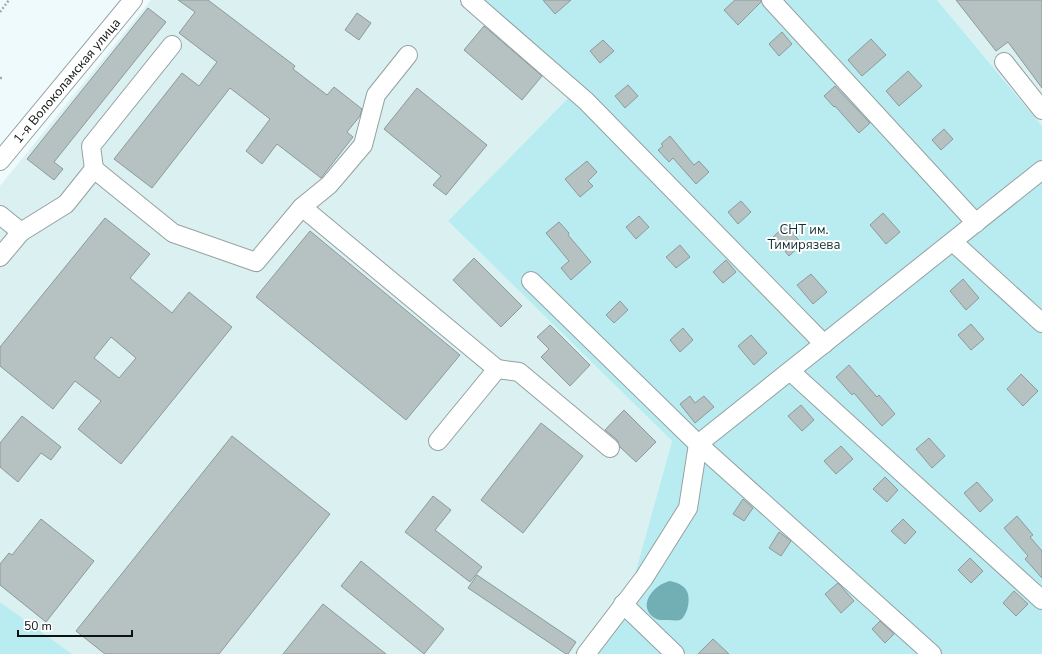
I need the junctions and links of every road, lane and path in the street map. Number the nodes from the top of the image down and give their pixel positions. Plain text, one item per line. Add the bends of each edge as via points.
1 (9, 0) edge
2 (133, 0) edge
3 (470, 0) edge
4 (771, 0) edge
5 (0, 12) edge
6 (172, 45) dead end
7 (408, 55) dead end
8 (1004, 62) dead end
9 (1042, 110) edge
10 (0, 161) edge
11 (94, 169) junction
12 (1042, 170) edge
13 (302, 207) junction
14 (0, 216) edge
15 (976, 223) junction
16 (21, 232) junction
17 (952, 242) junction
18 (0, 257) edge
19 (531, 281) dead end
20 (1042, 323) edge
21 (824, 344) junction
22 (498, 369) junction
23 (790, 371) junction
24 (438, 441) dead end
25 (698, 444) junction
26 (610, 448) dead end
27 (1042, 600) edge
28 (624, 604) junction
29 (586, 654) edge
30 (675, 654) edge
31 (932, 654) edge

1 - 5 path
2 - 10 street, 1-я Волоколамская улица
3 - 21 street via 586,101
4 - 15 street
6 - 11 street via 91,146
7 - 13 street via 376,95 363,145 329,185
8 - 9 street
11 - 13 street via 173,233 256,262
11 - 16 street via 66,204
12 - 15 street
13 - 22 street
14 - 16 street
15 - 17 street
16 - 18 street
17 - 20 street
17 - 21 street
19 - 25 street
21 - 23 street
22 - 24 street
22 - 26 street via 519,372
23 - 25 street
23 - 27 street
25 - 28 street via 688,508 644,578
25 - 31 street
28 - 29 street
28 - 30 street

